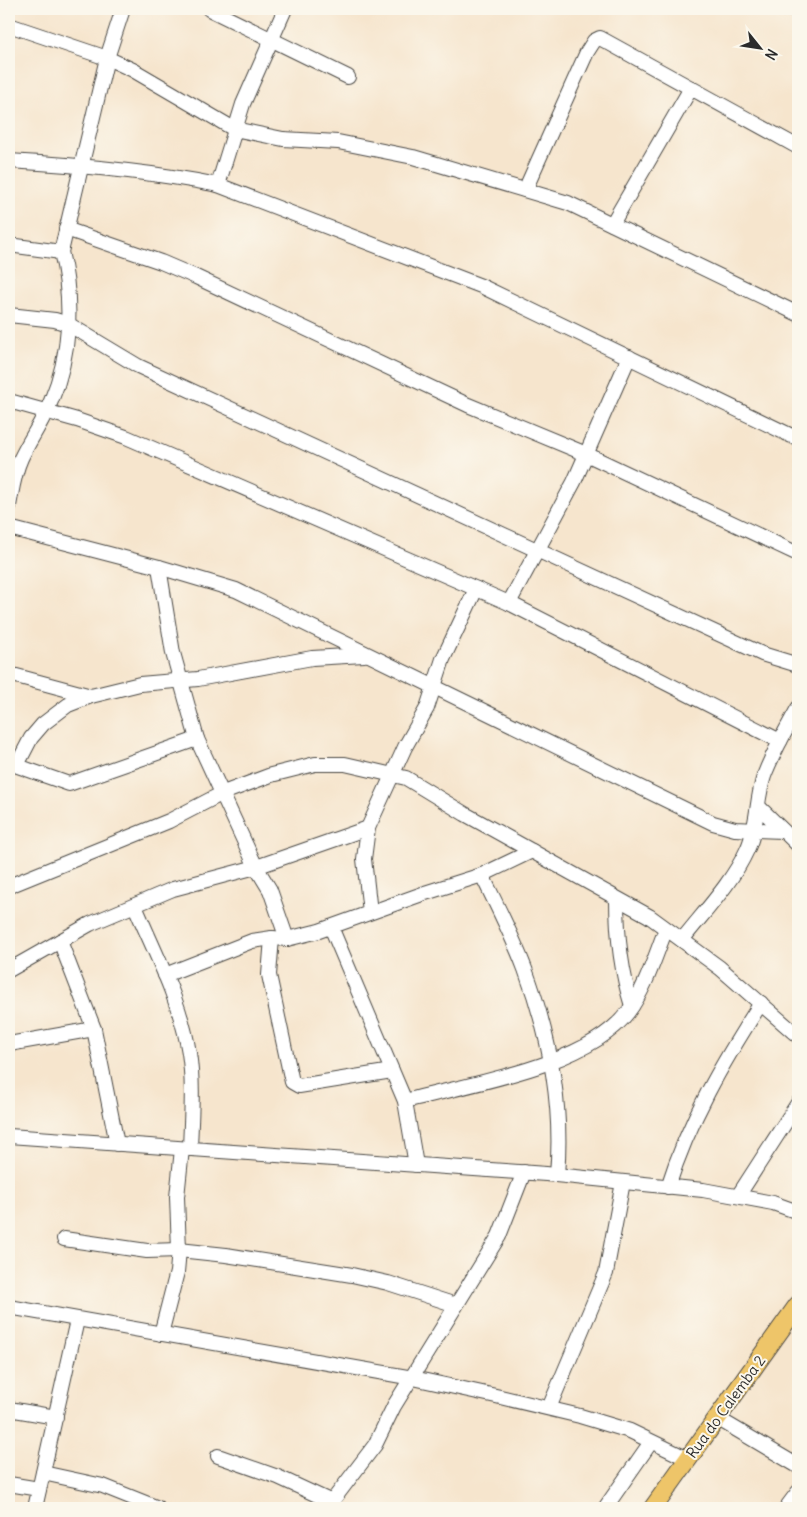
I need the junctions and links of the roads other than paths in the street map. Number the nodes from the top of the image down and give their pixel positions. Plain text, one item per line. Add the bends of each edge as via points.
1 (123, 9) edge
2 (209, 9) edge
3 (285, 9) edge
4 (9, 25) edge
5 (271, 40) junction
6 (107, 58) junction
7 (348, 77) dead end
8 (691, 88) junction
9 (234, 129) junction
10 (798, 147) edge
11 (9, 161) edge
12 (81, 166) junction
13 (218, 185) junction
14 (525, 190) junction
15 (612, 224) junction
16 (66, 229) junction
17 (9, 245) edge
18 (61, 252) junction
19 (798, 314) edge
20 (9, 315) edge
21 (68, 324) junction
22 (629, 357) junction
23 (9, 401) edge
24 (46, 412) junction
25 (798, 439) edge
26 (586, 454) junction
27 (9, 506) edge
28 (9, 528) edge
29 (537, 551) junction
30 (798, 554) edge
31 (158, 567) junction
32 (476, 589) junction
33 (509, 603) junction
34 (366, 654) junction
35 (798, 665) edge
36 (9, 674) edge
37 (180, 681) junction
38 (432, 687) junction
39 (91, 696) junction
40 (798, 708) edge
41 (197, 739) junction
42 (780, 741) junction
43 (13, 764) edge
44 (392, 773) junction
45 (223, 793) junction
46 (759, 807) junction
47 (368, 828) junction
48 (753, 831) junction
49 (783, 831) junction
50 (798, 845) edge
51 (532, 851) junction
52 (256, 867) junction
53 (482, 875) junction
54 (9, 886) edge
55 (617, 898) junction
56 (135, 906) junction
57 (370, 912) junction
58 (331, 926) junction
59 (666, 929) junction
60 (272, 938) junction
61 (287, 939) junction
62 (682, 940) junction
63 (60, 941) junction
64 (9, 970) edge
65 (164, 975) junction
66 (760, 1003) junction
67 (632, 1006) junction
68 (94, 1029) junction
69 (798, 1036) edge
70 (9, 1044) edge
71 (550, 1063) junction
72 (392, 1071) junction
73 (405, 1101) junction
74 (798, 1103) edge
75 (9, 1136) edge
76 (117, 1144) junction
77 (186, 1149) junction
78 (416, 1165) junction
79 (524, 1172) junction
80 (557, 1175) junction
81 (623, 1182) junction
82 (668, 1186) junction
83 (738, 1196) junction
84 (798, 1212) edge
85 (64, 1239) dead end
86 (179, 1250) junction
87 (456, 1305) junction
88 (798, 1305) edge
89 (9, 1307) edge
90 (77, 1320) junction
91 (161, 1334) junction
92 (413, 1378) junction
93 (9, 1408) edge
94 (549, 1408) junction
95 (56, 1417) junction
96 (717, 1418) junction
97 (651, 1442) junction
98 (218, 1456) dead end
99 (688, 1459) junction
100 (798, 1466) edge
101 (43, 1473) junction
102 (9, 1484) edge
103 (39, 1489) junction
104 (798, 1492) edge
105 (329, 1505) edge
106 (35, 1508) edge
107 (158, 1508) edge
108 (605, 1508) edge
109 (653, 1508) edge
110 (786, 1508) edge

1 - 6 street
2 - 5 street
3 - 5 street
4 - 6 street
5 - 7 street
5 - 9 street
6 - 9 street
6 - 12 street
8 - 10 street
8 - 14 street via 600,38 594,41
8 - 15 street
9 - 13 street
9 - 14 street via 282,139 338,142 413,157
11 - 12 street
12 - 13 street
12 - 16 street
13 - 22 street via 481,286
14 - 15 street via 568,203
15 - 19 street
16 - 18 street
16 - 26 street via 196,277 468,405
17 - 18 street
18 - 21 street via 66,272
20 - 21 street
21 - 24 street via 62,365
21 - 29 street via 138,366
22 - 25 street
22 - 26 street
23 - 24 street
24 - 27 street via 20,460
24 - 32 street via 126,437
26 - 29 street
26 - 30 street
28 - 31 street
29 - 33 street
29 - 35 street via 762,654
31 - 34 street via 236,590
31 - 37 street
32 - 33 street
32 - 38 street
33 - 42 street
34 - 37 street via 312,658
34 - 38 street
36 - 39 street
37 - 39 street via 140,684
37 - 41 street
38 - 44 street via 424,714
38 - 48 street via 713,823
39 - 43 street via 68,706 43,724
40 - 42 street
41 - 43 street via 69,784
41 - 45 street
42 - 46 street via 764,777
44 - 45 street via 345,764 315,764 271,775
44 - 47 street
44 - 51 street
45 - 52 street
45 - 54 street via 169,821
46 - 48 street
46 - 49 street
47 - 52 street
47 - 57 street via 364,859
48 - 49 street
48 - 62 street via 747,850 733,874
49 - 50 street
51 - 53 street
51 - 55 street
52 - 56 street via 173,889
52 - 61 street via 270,890
53 - 57 street
53 - 71 street via 525,969
55 - 59 street
55 - 67 street via 623,978
56 - 63 street via 90,924
56 - 65 street
57 - 58 street
58 - 61 street
58 - 72 street
59 - 62 street
59 - 67 street
60 - 61 street
60 - 65 street via 235,947
60 - 72 street via 269,975 292,1082 299,1086
62 - 66 street
63 - 64 street
63 - 68 street
65 - 77 street via 184,1029 189,1053 192,1079
66 - 69 street
66 - 82 street via 695,1115
67 - 71 street via 605,1035
68 - 70 street
68 - 76 street
71 - 73 street
71 - 80 street via 559,1125
72 - 73 street
73 - 78 street
74 - 83 street
75 - 76 street
76 - 77 street
77 - 78 street
77 - 86 street via 177,1197
78 - 79 street
79 - 80 street
79 - 87 street via 499,1236
80 - 81 street
81 - 82 street
81 - 94 street via 606,1273
82 - 83 street
83 - 84 street
85 - 86 street via 147,1250
86 - 87 street via 352,1275
86 - 91 street
87 - 92 street
88 - 96 main road, Rua do Calemba 2
89 - 90 street
90 - 91 street
90 - 95 street
91 - 92 street
92 - 94 street
92 - 105 street via 394,1406 375,1445
93 - 95 street
94 - 97 street via 630,1432
95 - 101 street
96 - 99 main road, Rua do Calemba 2
96 - 100 street
97 - 99 street
97 - 108 street
98 - 105 street via 278,1478
99 - 109 main road, Rua do Calemba 2
101 - 103 street
101 - 107 street via 103,1486
102 - 103 street
103 - 106 street
104 - 110 street

